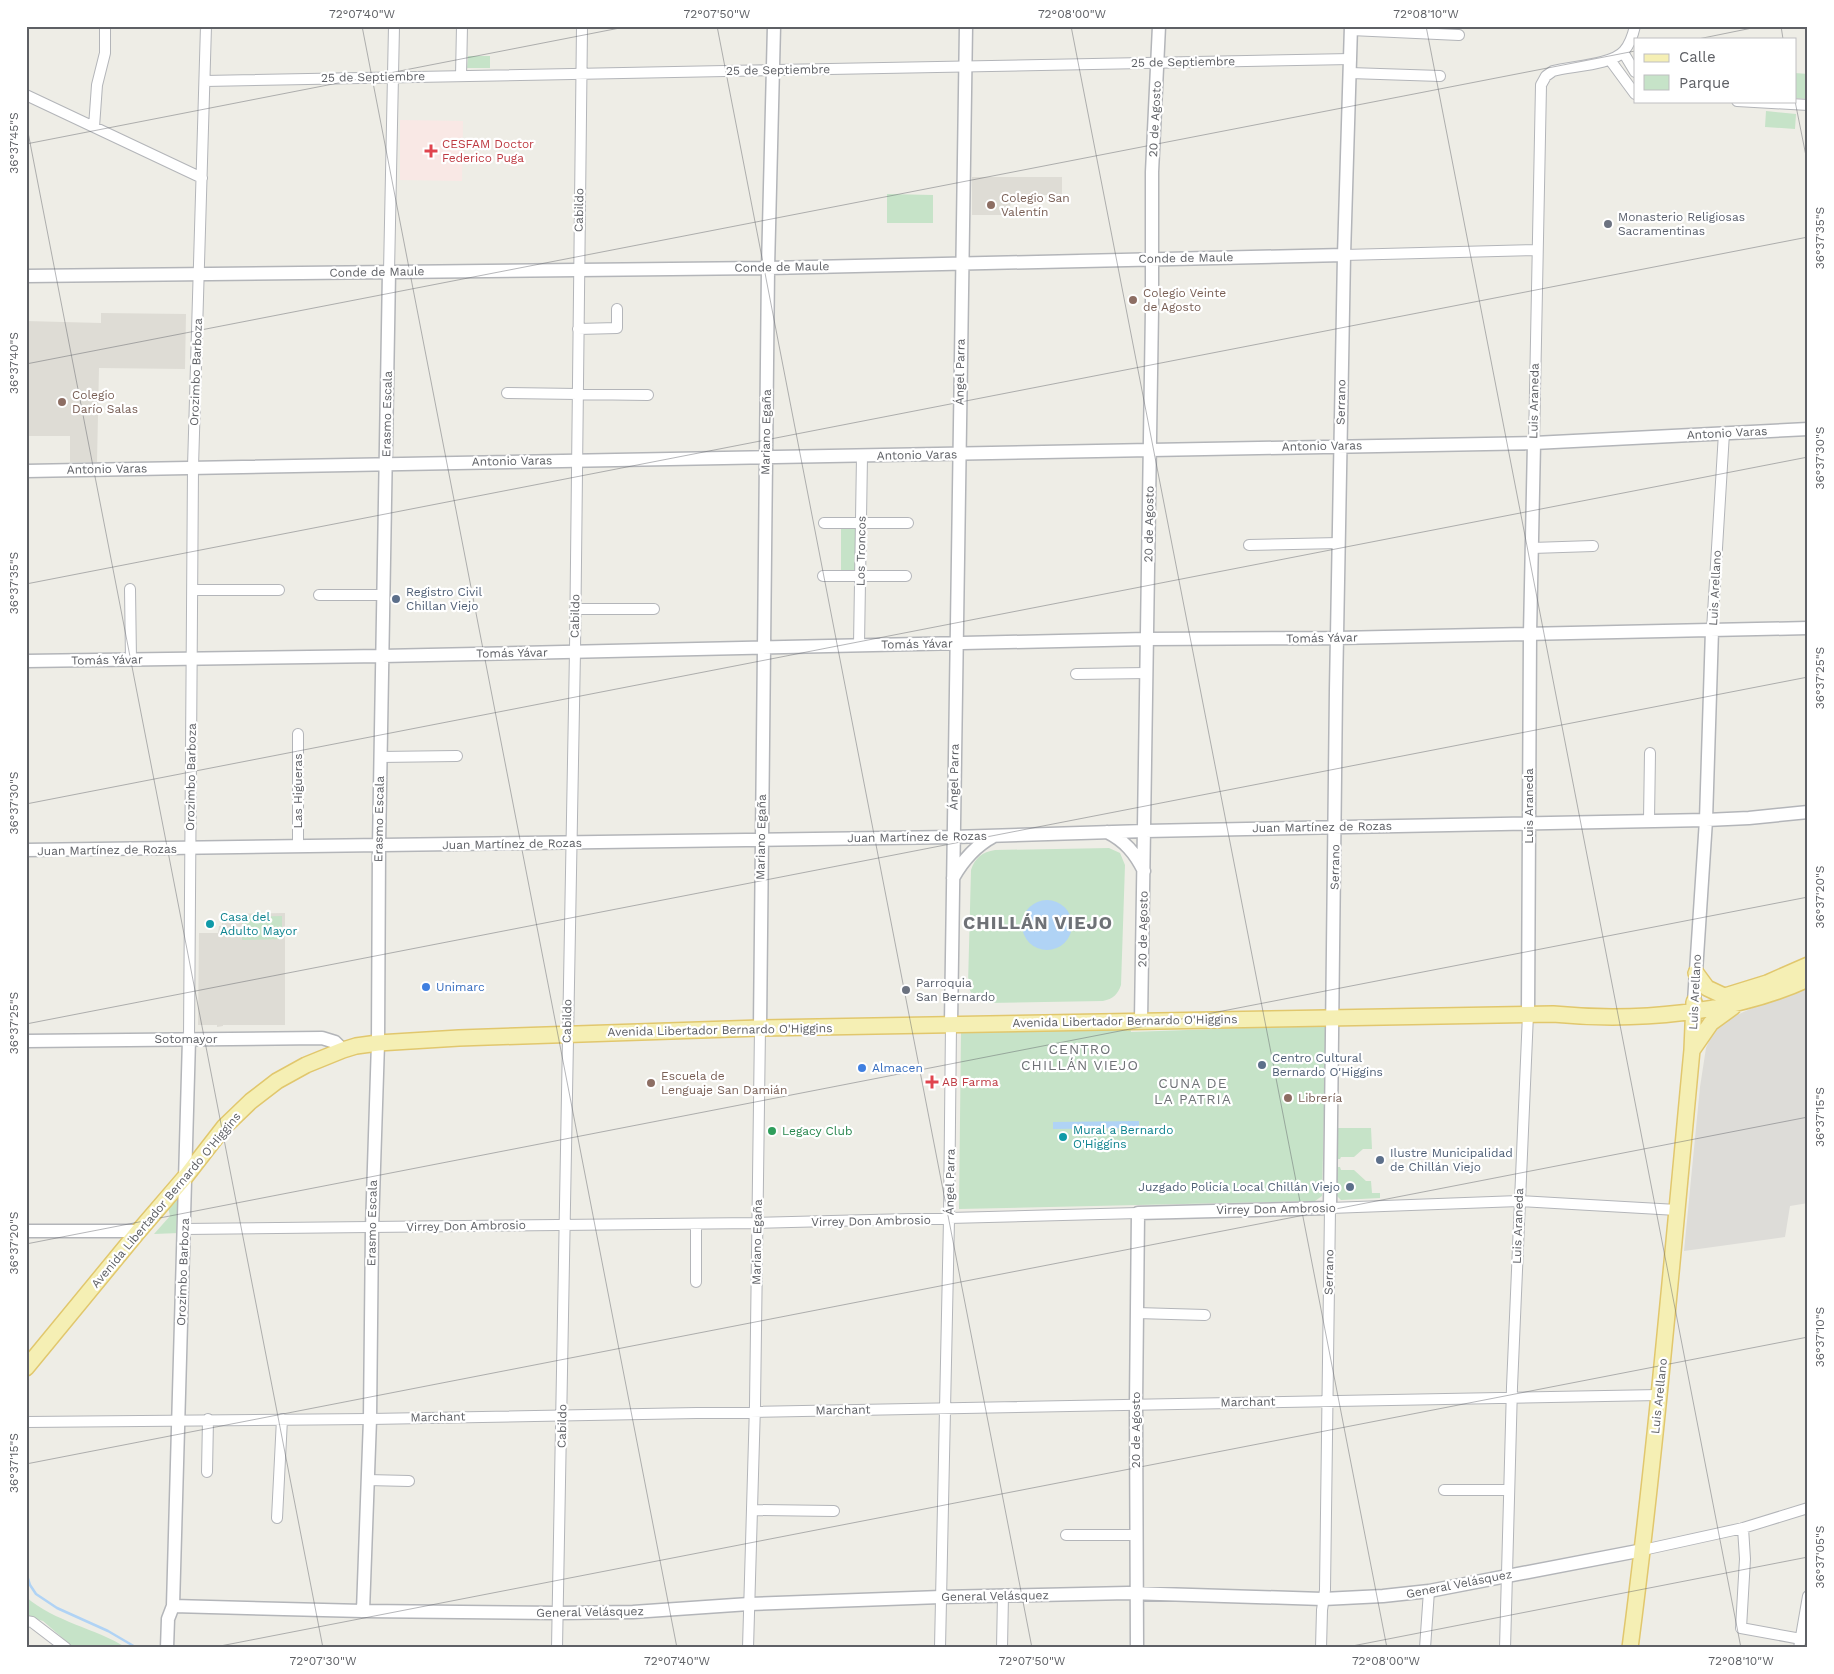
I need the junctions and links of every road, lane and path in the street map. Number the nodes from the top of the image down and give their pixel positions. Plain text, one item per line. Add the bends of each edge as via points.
1 (105, 26) edge
2 (206, 26) edge
3 (394, 26) edge
4 (462, 26) edge
5 (582, 26) edge
6 (774, 26) edge
7 (966, 26) edge
8 (1159, 26) edge
9 (1635, 26) edge
10 (1351, 28) edge
11 (1459, 35) dead end
12 (1623, 52) junction
13 (1351, 59) junction
14 (1610, 60) junction
15 (1158, 63) junction
16 (965, 66) junction
17 (773, 70) junction
18 (1634, 70) edge
19 (581, 73) junction
20 (1350, 73) junction
21 (461, 76) junction
22 (1440, 76) dead end
23 (393, 77) junction
24 (205, 80) junction
25 (1634, 93) edge
26 (26, 95) edge
27 (1751, 102) edge
28 (1808, 106) edge
29 (94, 127) junction
30 (202, 178) junction
31 (1537, 250) junction
32 (1344, 255) junction
33 (1152, 259) junction
34 (962, 263) junction
35 (768, 268) junction
36 (579, 271) junction
37 (389, 272) junction
38 (200, 274) junction
39 (26, 276) edge
40 (617, 309) dead end
41 (578, 329) junction
42 (507, 393) dead end
43 (578, 394) junction
44 (648, 395) dead end
45 (1808, 429) edge
46 (1724, 433) junction
47 (1534, 443) junction
48 (1340, 446) junction
49 (1150, 449) junction
50 (959, 455) junction
51 (862, 456) junction
52 (766, 457) junction
53 (577, 460) junction
54 (386, 463) junction
55 (193, 467) junction
56 (26, 471) edge
57 (824, 523) dead end
58 (861, 523) junction
59 (908, 523) dead end
60 (1339, 543) junction
61 (1249, 545) dead end
62 (1593, 546) dead end
63 (1532, 548) junction
64 (823, 576) dead end
65 (861, 576) junction
66 (906, 576) dead end
67 (130, 589) dead end
68 (193, 590) junction
69 (279, 590) dead end
70 (319, 595) dead end
71 (383, 595) junction
72 (575, 610) junction
73 (654, 610) dead end
74 (1808, 628) edge
75 (1712, 630) junction
76 (1530, 634) junction
77 (1337, 638) junction
78 (1147, 639) junction
79 (956, 643) junction
80 (860, 645) junction
81 (764, 648) junction
82 (575, 651) junction
83 (382, 656) junction
84 (131, 660) junction
85 (193, 660) junction
86 (26, 661) edge
87 (1147, 673) junction
88 (1076, 674) dead end
89 (298, 734) dead end
90 (1650, 753) dead end
91 (457, 756) dead end
92 (380, 757) junction
93 (1808, 812) edge
94 (1649, 820) junction
95 (1706, 820) junction
96 (1529, 823) junction
97 (1335, 827) junction
98 (1145, 831) junction
99 (1106, 832) junction
100 (996, 835) junction
101 (953, 837) junction
102 (761, 840) junction
103 (572, 843) junction
104 (379, 846) junction
105 (298, 847) junction
106 (190, 849) junction
107 (26, 850) edge
108 (1144, 871) junction
109 (953, 879) junction
110 (1808, 965) edge
111 (1696, 973) junction
112 (1808, 979) edge
113 (1724, 996) junction
114 (1747, 1001) junction
115 (1694, 1006) junction
116 (1528, 1014) junction
117 (1333, 1018) junction
118 (1141, 1021) junction
119 (951, 1024) junction
120 (760, 1028) junction
121 (567, 1034) junction
122 (189, 1039) junction
123 (26, 1041) edge
124 (378, 1042) junction
125 (342, 1050) junction
126 (1692, 1050) junction
127 (186, 1176) junction
128 (1520, 1201) junction
129 (1330, 1208) junction
130 (1677, 1210) junction
131 (1138, 1213) junction
132 (950, 1219) junction
133 (757, 1223) junction
134 (696, 1224) junction
135 (565, 1225) junction
136 (372, 1228) junction
137 (139, 1230) junction
138 (184, 1230) junction
139 (26, 1231) edge
140 (696, 1282) dead end
141 (1137, 1313) junction
142 (1204, 1315) dead end
143 (26, 1368) edge
144 (1659, 1395) junction
145 (1511, 1397) junction
146 (1328, 1401) junction
147 (1136, 1405) junction
148 (945, 1408) junction
149 (755, 1411) junction
150 (562, 1415) junction
151 (178, 1419) junction
152 (208, 1419) junction
153 (282, 1419) junction
154 (370, 1419) junction
155 (26, 1422) edge
156 (207, 1472) dead end
157 (367, 1480) junction
158 (409, 1481) dead end
159 (1444, 1490) dead end
160 (1509, 1490) junction
161 (1808, 1508) edge
162 (752, 1510) junction
163 (834, 1511) dead end
164 (277, 1518) dead end
165 (1743, 1528) junction
166 (1137, 1535) junction
167 (1066, 1536) dead end
168 (1643, 1550) junction
169 (1508, 1575) junction
170 (1429, 1592) junction
171 (1137, 1593) junction
172 (1003, 1596) junction
173 (1808, 1596) edge
174 (941, 1597) junction
175 (1324, 1599) junction
176 (749, 1604) junction
177 (173, 1606) junction
178 (363, 1611) junction
179 (558, 1613) junction
180 (26, 1621) edge
181 (1800, 1643) edge
182 (66, 1648) edge
183 (167, 1648) edge
184 (557, 1648) edge
185 (748, 1648) edge
186 (940, 1648) edge
187 (1002, 1648) edge
188 (1137, 1648) edge
189 (1321, 1648) edge
190 (1425, 1648) edge
191 (1505, 1648) edge
192 (1630, 1648) edge

1 - 29 street via 105,53 97,85
2 - 24 street, Orozimbo Barboza
3 - 23 street, Erasmo Escala
4 - 21 street
5 - 19 street, Cabildo
6 - 17 street, Mariano Egaña
7 - 16 street, Ángel Parra
8 - 15 street, 20 de Agosto
9 - 12 street
10 - 11 street
10 - 13 street, Serrano
12 - 14 street, Luis Araneda
12 - 18 street
13 - 15 street, 25 de Septiembre
13 - 20 street, Serrano
14 - 25 street
14 - 31 street, Luis Araneda via 1553,71 1542,80
15 - 16 street, 25 de Septiembre
15 - 33 street, 20 de Agosto via 1152,172
16 - 17 street, 25 de Septiembre
16 - 34 street, Ángel Parra
17 - 19 street, 25 de Septiembre
17 - 35 street, Mariano Egaña
19 - 21 street, 25 de Septiembre
19 - 36 street, Cabildo
20 - 22 street
20 - 32 street, Serrano
21 - 23 street, 25 de Septiembre
23 - 24 street, 25 de Septiembre
23 - 37 street, Erasmo Escala
24 - 30 street, Orozimbo Barboza
26 - 29 street
27 - 28 street
29 - 30 street
30 - 38 street, Orozimbo Barboza
31 - 32 street, Conde de Maule
31 - 47 street, Luis Araneda
32 - 33 street, Conde de Maule
32 - 48 street, Serrano
33 - 34 street, Conde de Maule
33 - 49 street, 20 de Agosto
34 - 35 street, Conde de Maule
34 - 50 street, Ángel Parra
35 - 36 street, Conde de Maule
35 - 52 street, Mariano Egaña
36 - 37 street, Conde de Maule
36 - 41 street, Cabildo
37 - 38 street, Conde de Maule
37 - 54 street, Erasmo Escala
38 - 39 street, Conde de Maule
38 - 55 street, Orozimbo Barboza
40 - 41 street via 617,328
41 - 43 street, Cabildo
42 - 43 street
43 - 44 street
43 - 53 street, Cabildo
45 - 46 street, Antonio Varas
46 - 47 street, Antonio Varas
46 - 75 street, Luis Arellano
47 - 48 street, Antonio Varas
47 - 63 street, Luis Araneda
48 - 49 street, Antonio Varas
48 - 60 street, Serrano
49 - 50 street, Antonio Varas
49 - 78 street, 20 de Agosto
50 - 51 street, Antonio Varas
50 - 79 street, Ángel Parra
51 - 52 street, Antonio Varas
51 - 58 street, Los Troncos
52 - 53 street, Antonio Varas
52 - 81 street, Mariano Egaña
53 - 54 street, Antonio Varas
53 - 72 street, Cabildo
54 - 55 street, Antonio Varas
54 - 71 street, Erasmo Escala
55 - 56 street, Antonio Varas
55 - 68 street, Orozimbo Barboza
57 - 58 street
58 - 59 street
58 - 65 street, Los Troncos
60 - 61 street
60 - 77 street, Serrano
62 - 63 street
63 - 76 street, Luis Araneda
64 - 65 street
65 - 66 street
65 - 80 street, Los Troncos
67 - 84 street
68 - 69 street
68 - 85 street, Orozimbo Barboza
70 - 71 street
71 - 83 street, Erasmo Escala
72 - 73 street
72 - 82 street, Cabildo
74 - 75 street, Tomás Yávar
75 - 76 street, Tomás Yávar
75 - 95 street, Luis Arellano
76 - 77 street, Tomás Yávar
76 - 96 street, Luis Araneda
77 - 78 street, Tomás Yávar
77 - 97 street, Serrano
78 - 79 street, Tomás Yávar
78 - 87 street, 20 de Agosto
79 - 80 street, Tomás Yávar
79 - 101 street, Ángel Parra
80 - 81 street, Tomás Yávar
81 - 82 street, Tomás Yávar
81 - 102 street, Mariano Egaña
82 - 83 street, Tomás Yávar
82 - 103 street, Cabildo
83 - 85 street, Tomás Yávar
83 - 92 street, Erasmo Escala
84 - 85 street, Tomás Yávar
84 - 86 street, Tomás Yávar
85 - 106 street, Orozimbo Barboza
87 - 88 street
87 - 98 street, 20 de Agosto
89 - 105 street, Las Higueras
90 - 94 street
91 - 92 street
92 - 104 street, Erasmo Escala
93 - 95 street, Juan Martínez de Rozas
94 - 95 street, Juan Martínez de Rozas
94 - 96 street, Juan Martínez de Rozas
95 - 111 street, Luis Arellano
96 - 97 street, Juan Martínez de Rozas
96 - 116 street, Luis Araneda
97 - 98 street, Juan Martínez de Rozas
97 - 117 street, Serrano
98 - 99 street, Juan Martínez de Rozas
98 - 108 street, 20 de Agosto
99 - 100 street, Juan Martínez de Rozas
99 - 108 street via 1129,848
100 - 101 street, Juan Martínez de Rozas
100 - 109 street via 970,853
101 - 102 street, Juan Martínez de Rozas
101 - 109 street, Ángel Parra
102 - 103 street, Juan Martínez de Rozas
102 - 120 street, Mariano Egaña
103 - 104 street, Juan Martínez de Rozas
103 - 121 street, Cabildo
104 - 105 street, Juan Martínez de Rozas
104 - 124 street, Erasmo Escala
105 - 106 street, Juan Martínez de Rozas
106 - 107 street, Juan Martínez de Rozas
106 - 122 street, Orozimbo Barboza
108 - 118 street, 20 de Agosto
109 - 119 street, Ángel Parra
110 - 113 main road, Avenida Libertador Bernardo O'Higgins via 1767,983
111 - 113 main road via 1707,988
111 - 115 street, Luis Arellano
112 - 114 main road, Avenida Libertador Bernardo O'Higgins
113 - 115 main road, Avenida Libertador Bernardo O'Higgins
114 - 115 main road, Avenida Libertador Bernardo O'Higgins
114 - 126 main road via 1719,1016
115 - 116 main road, Avenida Libertador Bernardo O'Higgins via 1587,1008 1553,1014
115 - 126 main road, Luis Arellano
116 - 117 main road, Avenida Libertador Bernardo O'Higgins
116 - 128 street, Luis Araneda
117 - 118 main road, Avenida Libertador Bernardo O'Higgins
117 - 129 street, Serrano
118 - 119 main road, Avenida Libertador Bernardo O'Higgins
119 - 120 main road, Avenida Libertador Bernardo O'Higgins
119 - 132 street, Ángel Parra
120 - 121 main road, Avenida Libertador Bernardo O'Higgins
120 - 133 street, Mariano Egaña
121 - 124 main road, Avenida Libertador Bernardo O'Higgins
121 - 135 street, Cabildo
122 - 123 street, Sotomayor
122 - 125 street, Sotomayor via 322,1038 335,1042
122 - 127 street, Orozimbo Barboza
124 - 125 main road, Avenida Libertador Bernardo O'Higgins
124 - 136 street, Erasmo Escala
125 - 127 main road, Avenida Libertador Bernardo O'Higgins via 298,1069 251,1101 224,1127
126 - 130 main road, Luis Arellano
127 - 137 main road, Avenida Libertador Bernardo O'Higgins
127 - 138 street, Orozimbo Barboza
128 - 129 street, Virrey Don Ambrosio
128 - 130 street, Virrey Don Ambrosio
128 - 145 street, Luis Araneda
129 - 131 street, Virrey Don Ambrosio
129 - 146 street, Serrano
130 - 144 main road, Luis Arellano
131 - 132 street, Virrey Don Ambrosio
131 - 141 street, 20 de Agosto
132 - 133 street, Virrey Don Ambrosio
132 - 148 street, Ángel Parra
133 - 134 street, Virrey Don Ambrosio
133 - 149 street, Mariano Egaña
134 - 135 street, Virrey Don Ambrosio
134 - 140 street
135 - 136 street, Virrey Don Ambrosio
135 - 150 street, Cabildo
136 - 138 street, Virrey Don Ambrosio
136 - 154 street, Erasmo Escala
137 - 139 street
137 - 143 main road, Avenida Libertador Bernardo O'Higgins
138 - 151 street, Orozimbo Barboza
141 - 142 street
141 - 147 street, 20 de Agosto
144 - 145 street, Marchant
144 - 168 main road, Luis Arellano
145 - 146 street, Marchant
145 - 160 street, Luis Araneda
146 - 147 street, Marchant
146 - 175 street, Serrano
147 - 148 street, Marchant
147 - 166 street, 20 de Agosto
148 - 149 street, Marchant
148 - 174 street, Ángel Parra
149 - 150 street, Marchant
149 - 162 street, Mariano Egaña
150 - 154 street, Marchant
150 - 179 street, Cabildo
151 - 152 street, Marchant
151 - 155 street, Marchant
151 - 177 street, Orozimbo Barboza
152 - 153 street, Marchant
152 - 156 street
153 - 154 street, Marchant
153 - 164 street
154 - 157 street, Erasmo Escala
157 - 158 street
157 - 178 street, Erasmo Escala
159 - 160 street
160 - 169 street, Luis Araneda
161 - 165 street, General Velásquez
162 - 163 street
162 - 176 street, Mariano Egaña
165 - 168 street, General Velásquez
165 - 181 street via 1745,1559 1741,1628
166 - 167 street
166 - 171 street, 20 de Agosto
168 - 169 street, General Velásquez
168 - 192 main road, Luis Arellano
169 - 170 street, General Velásquez
169 - 191 street, Luis Araneda
170 - 175 street, General Velásquez
170 - 190 street
171 - 172 street, General Velásquez
171 - 175 street, General Velásquez
171 - 188 street, 20 de Agosto
172 - 174 street, General Velásquez
172 - 187 street
173 - 181 street
174 - 176 street, General Velásquez
174 - 186 street, Ángel Parra
175 - 189 street, Serrano
176 - 179 street, General Velásquez via 633,1612
176 - 185 street, Mariano Egaña
177 - 178 street, General Velásquez
177 - 183 street, Orozimbo Barboza via 167,1626
178 - 179 street, General Velásquez
179 - 184 street, Cabildo
180 - 182 street via 32,1622

